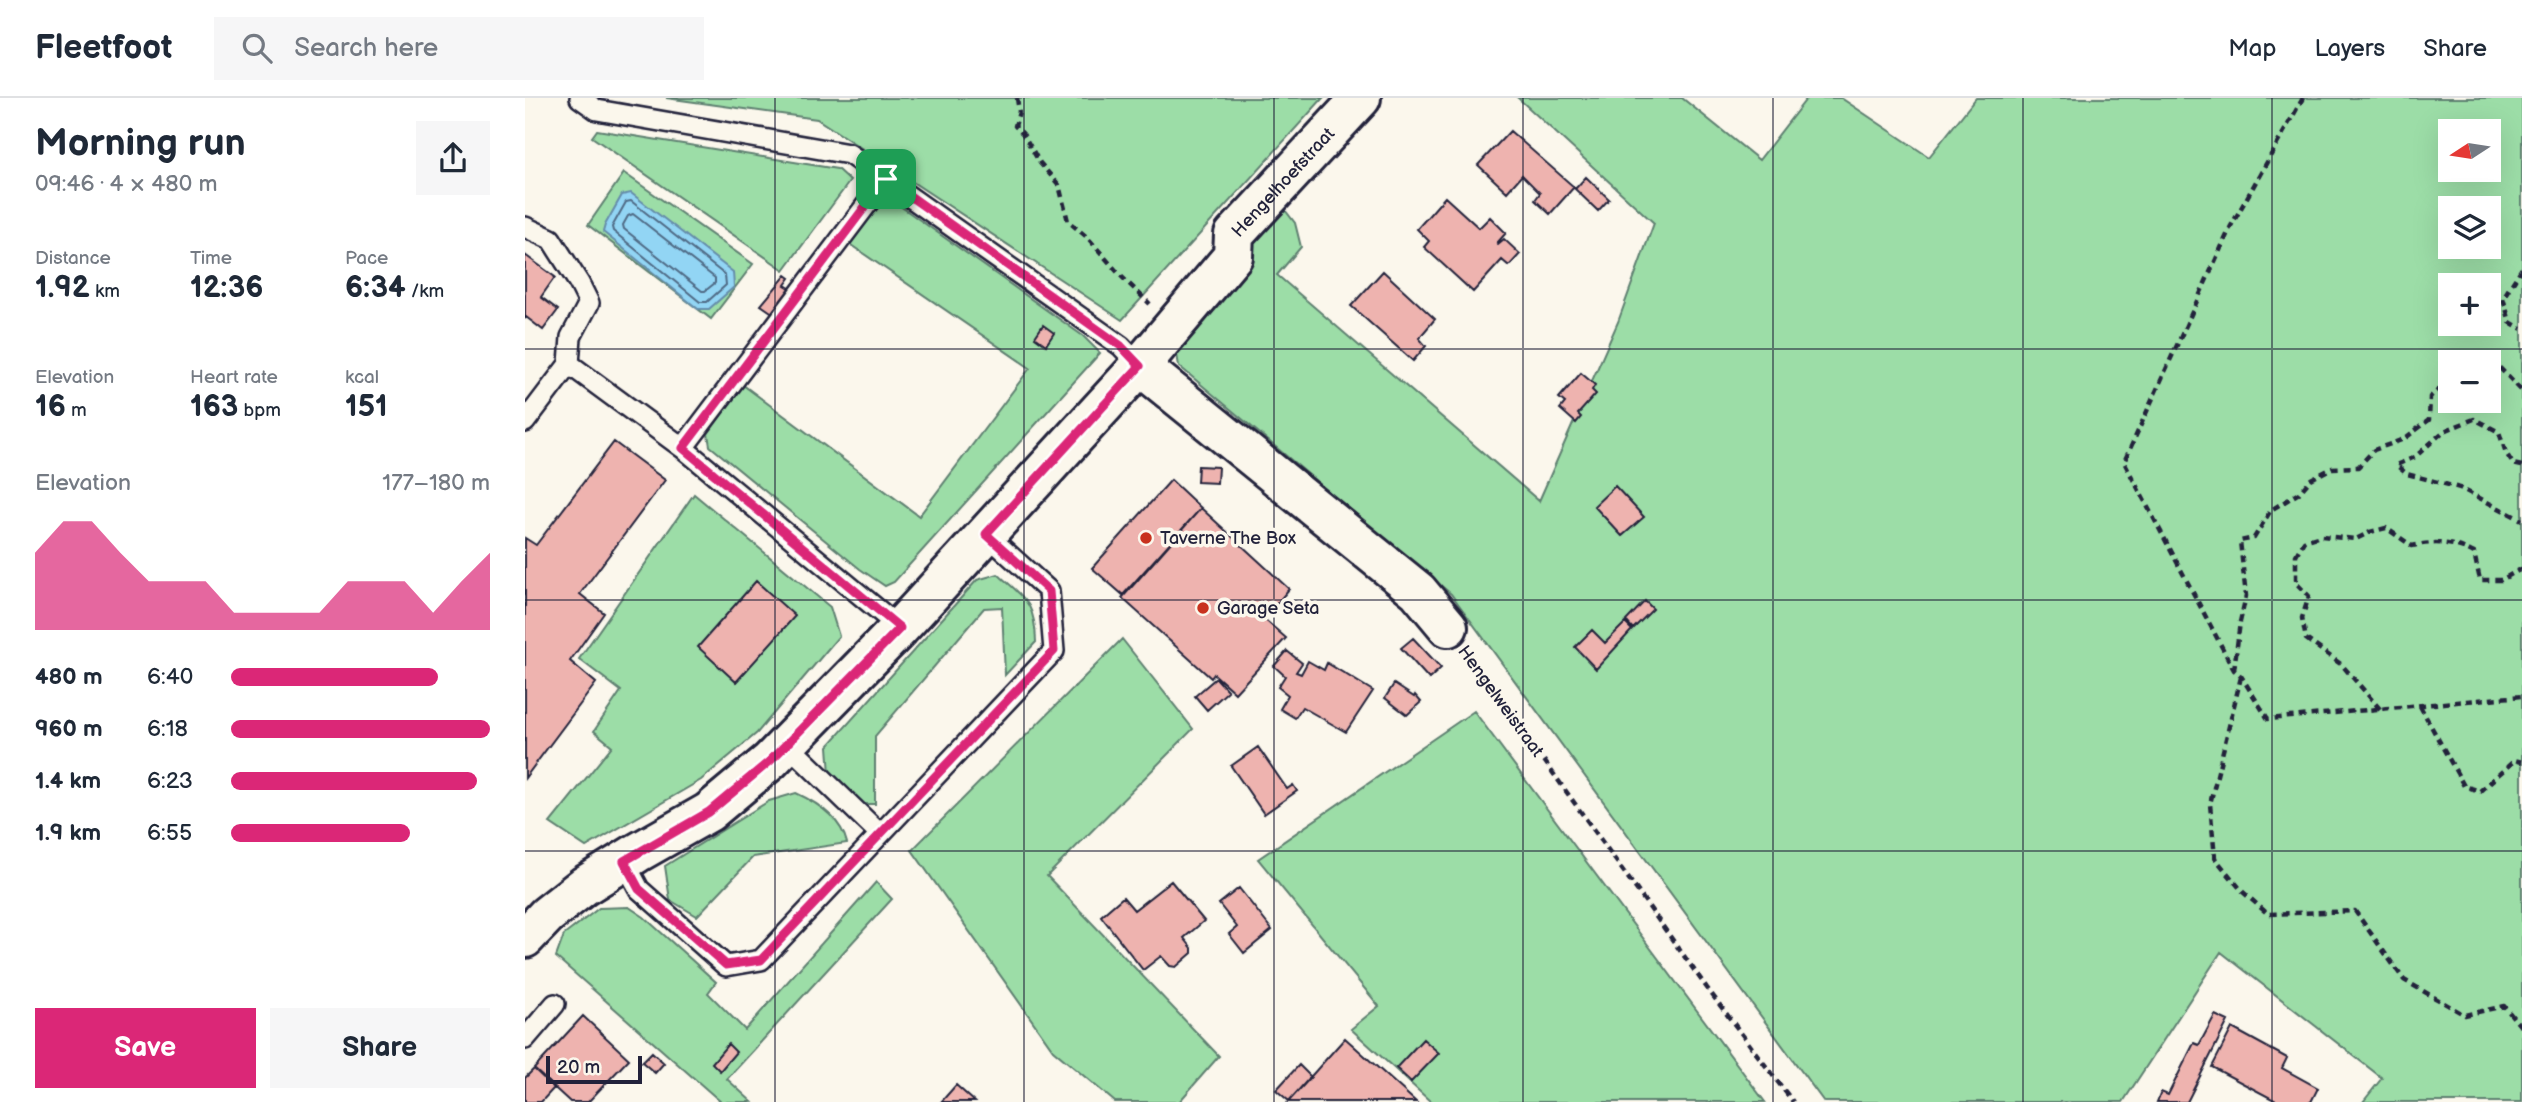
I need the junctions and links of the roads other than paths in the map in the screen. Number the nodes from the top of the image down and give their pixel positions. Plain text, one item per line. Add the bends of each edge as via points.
1 (580, 98) edge
2 (1361, 98) edge
3 (886, 179) junction
4 (525, 227) edge
5 (569, 364) junction
6 (1140, 366) junction
7 (525, 422) edge
8 (683, 448) junction
9 (986, 534) junction
10 (1448, 627) road end
11 (900, 628) junction
12 (786, 744) junction
13 (880, 834) junction
14 (624, 861) junction
15 (525, 938) edge
16 (555, 1004) dead end
17 (525, 1039) edge

1 - 3 lane via 597,110 849,154
2 - 6 street, Hengelhoefstraat via 1234,236 1233,256
3 - 6 lane via 1121,346
3 - 8 lane
4 - 5 lane via 551,239 589,303 571,337
5 - 7 lane
5 - 8 lane
6 - 9 street, Hengelhoefstraat
6 - 10 street, Hengelweistraat via 1418,591
8 - 11 lane
9 - 11 street, Hengelhoefstraat
9 - 13 lane via 1049,591 1054,651
11 - 12 street, Hengelhoefstraat
12 - 13 lane
12 - 14 street, Hengelhoefstraat via 709,812
13 - 14 lane via 761,960 726,965 639,889
14 - 15 street, Hengelhoefstraat via 584,886
16 - 17 lane

